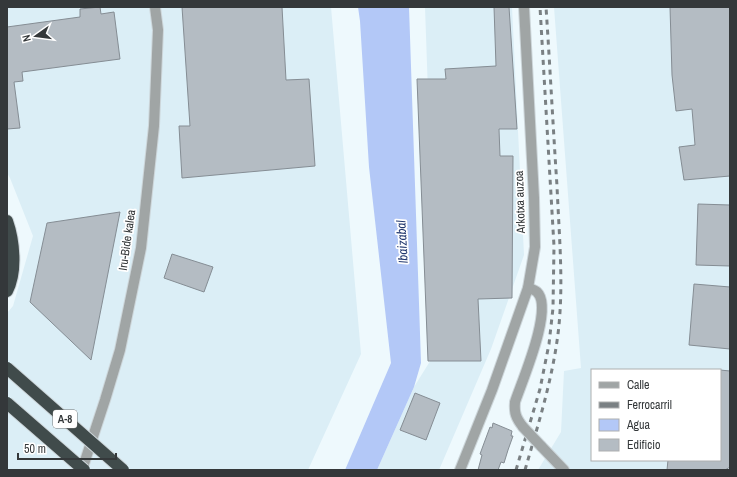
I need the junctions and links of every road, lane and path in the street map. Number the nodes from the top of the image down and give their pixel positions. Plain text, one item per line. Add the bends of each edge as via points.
1 (155, 7) edge
2 (524, 7) edge
3 (7, 221) edge
4 (528, 288) junction
5 (7, 291) edge
6 (7, 368) edge
7 (7, 403) edge
8 (83, 470) edge
9 (123, 470) edge
10 (460, 470) edge
11 (564, 470) edge

1 - 8 street, Iru-Bide kalea via 158,30 154,126 141,248 120,350
2 - 4 street, Arkotxa auzoa via 535,246
3 - 5 highway via 14,257
4 - 10 street, Arkotxa auzoa
4 - 11 street, bridge via 536,291 539,296 542,313 538,335 514,411 516,419
6 - 9 highway, A-8, bridge
7 - 8 highway, A-8, bridge

